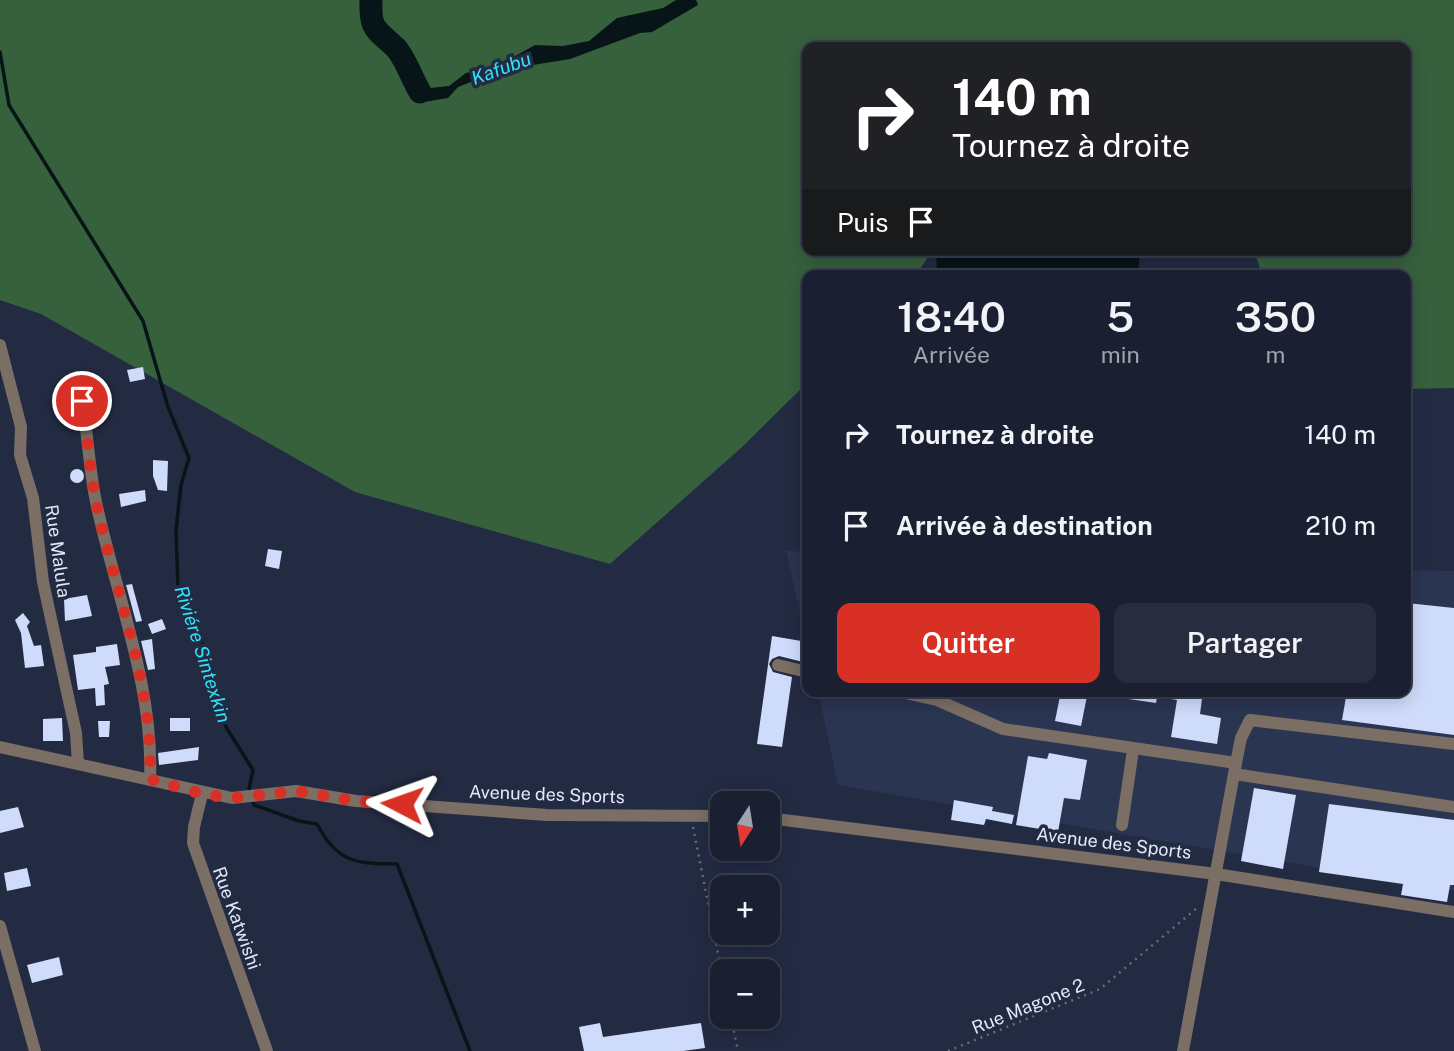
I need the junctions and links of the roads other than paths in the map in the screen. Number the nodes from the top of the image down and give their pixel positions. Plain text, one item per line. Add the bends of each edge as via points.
1 (0, 345) edge
2 (82, 401) dead end
3 (778, 665) dead end
4 (802, 670) edge
5 (921, 697) edge
6 (1454, 744) edge
7 (0, 747) edge
8 (1133, 750) junction
9 (78, 764) junction
10 (1235, 769) junction
11 (150, 779) junction
12 (202, 794) junction
13 (1454, 807) edge
14 (710, 816) edge
15 (780, 820) edge
16 (1122, 825) dead end
17 (1216, 874) junction
18 (1454, 912) edge
19 (0, 926) edge
20 (35, 1051) edge
21 (267, 1051) edge
22 (1182, 1051) edge

1 - 9 street, Rue Malula via 21,427 20,455 33,498 43,582 76,733
2 - 11 street via 96,503 150,734
3 - 4 street
5 - 8 street via 1003,729
6 - 10 street via 1250,720 1241,737
7 - 9 street, Avenue des Sports
8 - 10 street
8 - 16 street
9 - 11 street, Avenue des Sports
10 - 13 street
10 - 17 street
11 - 12 street, Avenue des Sports
12 - 14 street, Avenue des Sports via 232,798 296,791 356,801 547,816
12 - 21 street, Rue Katwishi via 193,843
15 - 17 street, Avenue des Sports
17 - 18 street, Avenue des Sports
17 - 22 street
19 - 20 street

